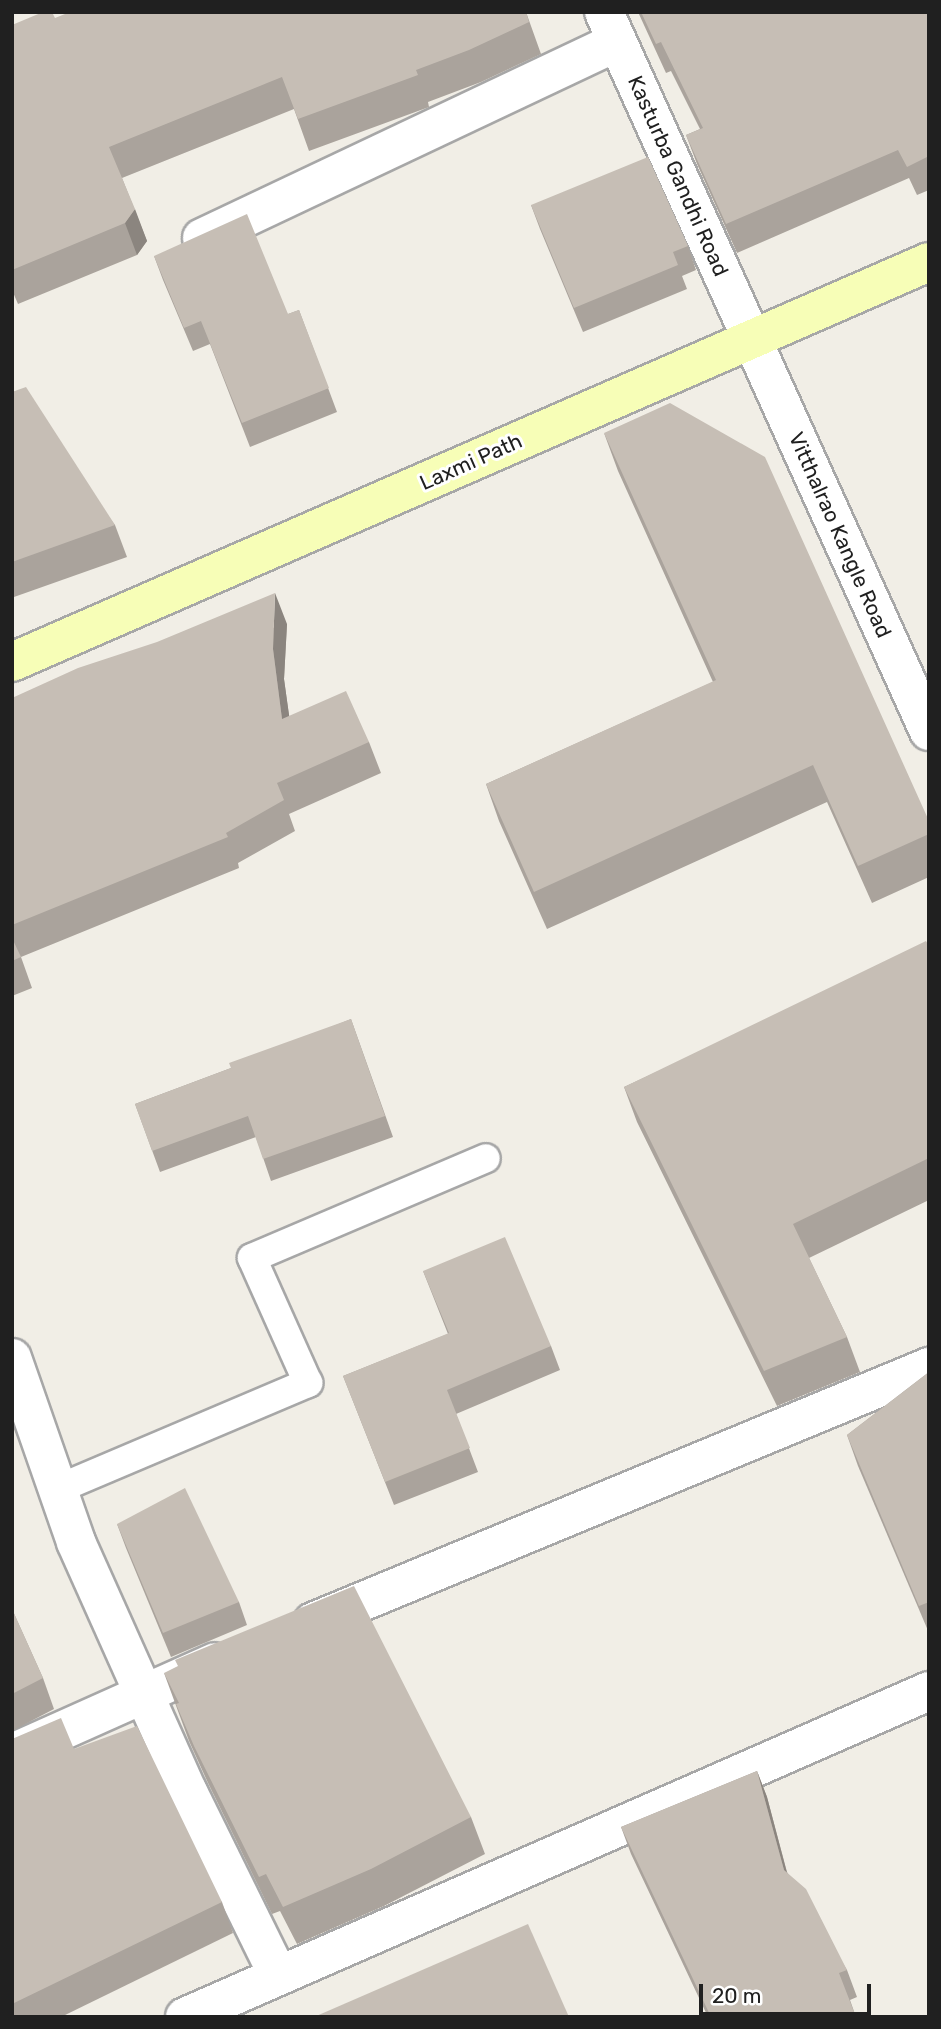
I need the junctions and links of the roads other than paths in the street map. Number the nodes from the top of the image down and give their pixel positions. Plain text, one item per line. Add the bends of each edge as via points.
1 (611, 27) edge
2 (170, 253) edge
3 (929, 262) edge
4 (752, 340) junction
5 (12, 662) edge
6 (929, 731) edge
7 (486, 1158) dead end
8 (12, 1359) edge
9 (929, 1367) edge
10 (58, 1489) junction
11 (285, 1633) edge
12 (246, 1649) edge
13 (929, 1691) edge
14 (143, 1692) junction
15 (12, 1753) edge
16 (278, 1975) junction
17 (185, 2017) edge

1 - 2 street
1 - 4 street, Kasturba Gandhi Road
3 - 4 street, Laxmi Path
4 - 5 street, Laxmi Path
4 - 6 street, Vitthalrao Kangle Road
7 - 10 lane via 252,1258 308,1383
8 - 10 street
9 - 11 street
10 - 14 street via 76,1542
12 - 14 street
13 - 16 street
14 - 15 street
14 - 16 street
16 - 17 street

